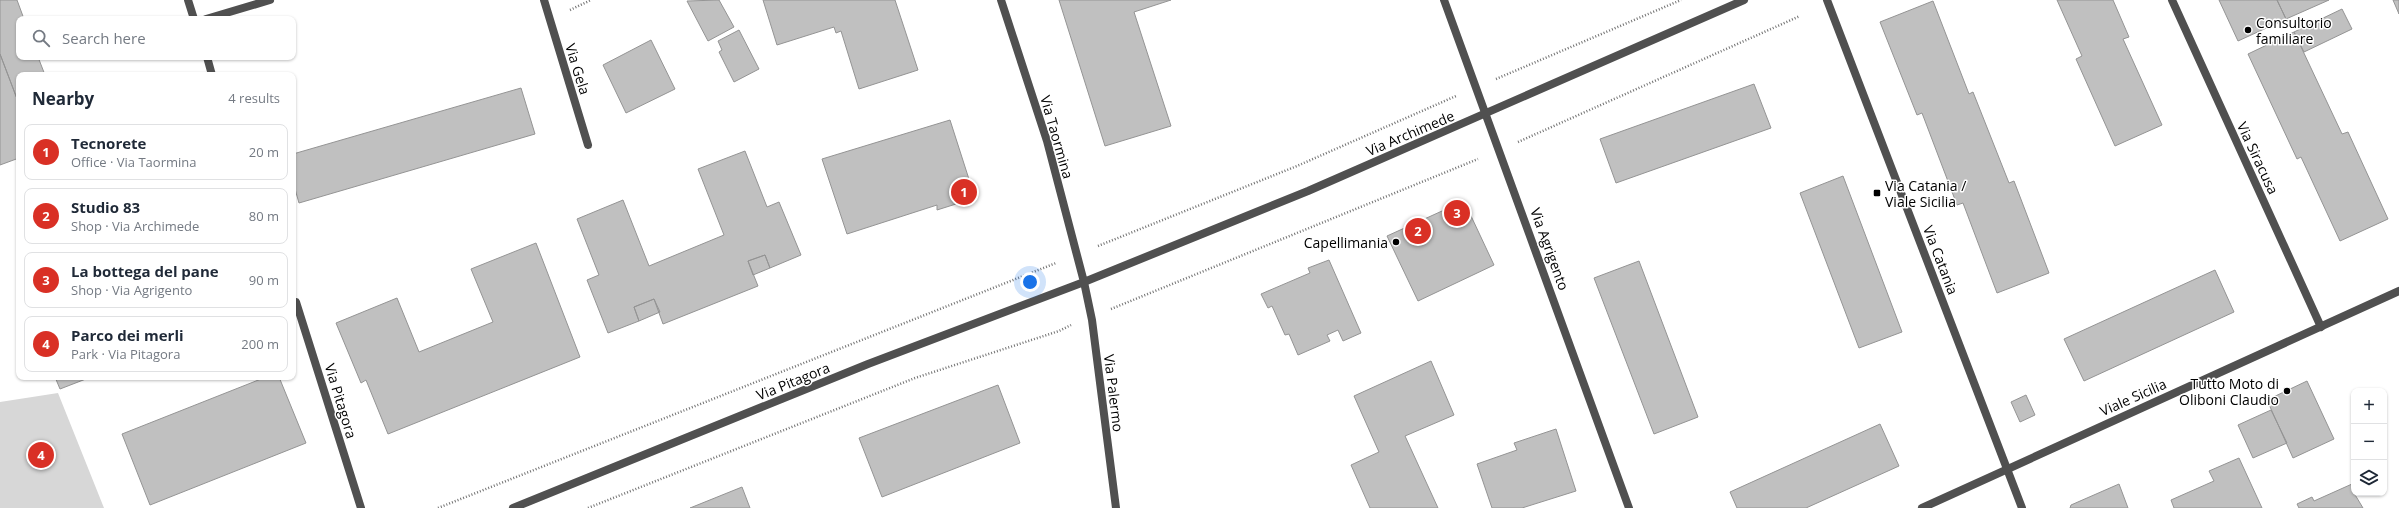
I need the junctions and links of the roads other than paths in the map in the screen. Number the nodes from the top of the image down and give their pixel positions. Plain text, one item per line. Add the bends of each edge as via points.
1 (188, 0) edge
2 (270, 0) edge
3 (544, 0) edge
4 (1000, 0) edge
5 (1444, 0) edge
6 (1744, 0) edge
7 (1827, 0) edge
8 (2172, 0) edge
9 (193, 16) edge
10 (216, 16) edge
11 (208, 60) edge
12 (211, 72) edge
13 (1487, 114) junction
14 (588, 145) dead end
15 (1084, 282) junction
16 (2399, 291) edge
17 (296, 302) dead end
18 (2321, 327) junction
19 (2008, 468) junction
20 (361, 508) edge
21 (513, 508) edge
22 (1116, 508) edge
23 (1629, 508) edge
24 (1922, 508) edge
25 (2022, 508) edge

1 - 9 street
2 - 10 street
3 - 14 street, Via Gela
4 - 15 street, Via Taormina via 1047,141
5 - 13 street, Via Agrigento
6 - 13 street, Via Archimede
7 - 19 street, Via Catania
8 - 18 street, Via Siracusa
11 - 12 street
13 - 15 street, Via Archimede via 1308,191
13 - 23 street, Via Agrigento
15 - 21 street, Via Pitagora via 868,364
15 - 22 street, Via Palermo via 1091,315
16 - 18 street, Viale Sicilia
17 - 20 street, Via Pitagora
18 - 19 street, Viale Sicilia
19 - 24 street, Viale Sicilia
19 - 25 street, Via Catania

